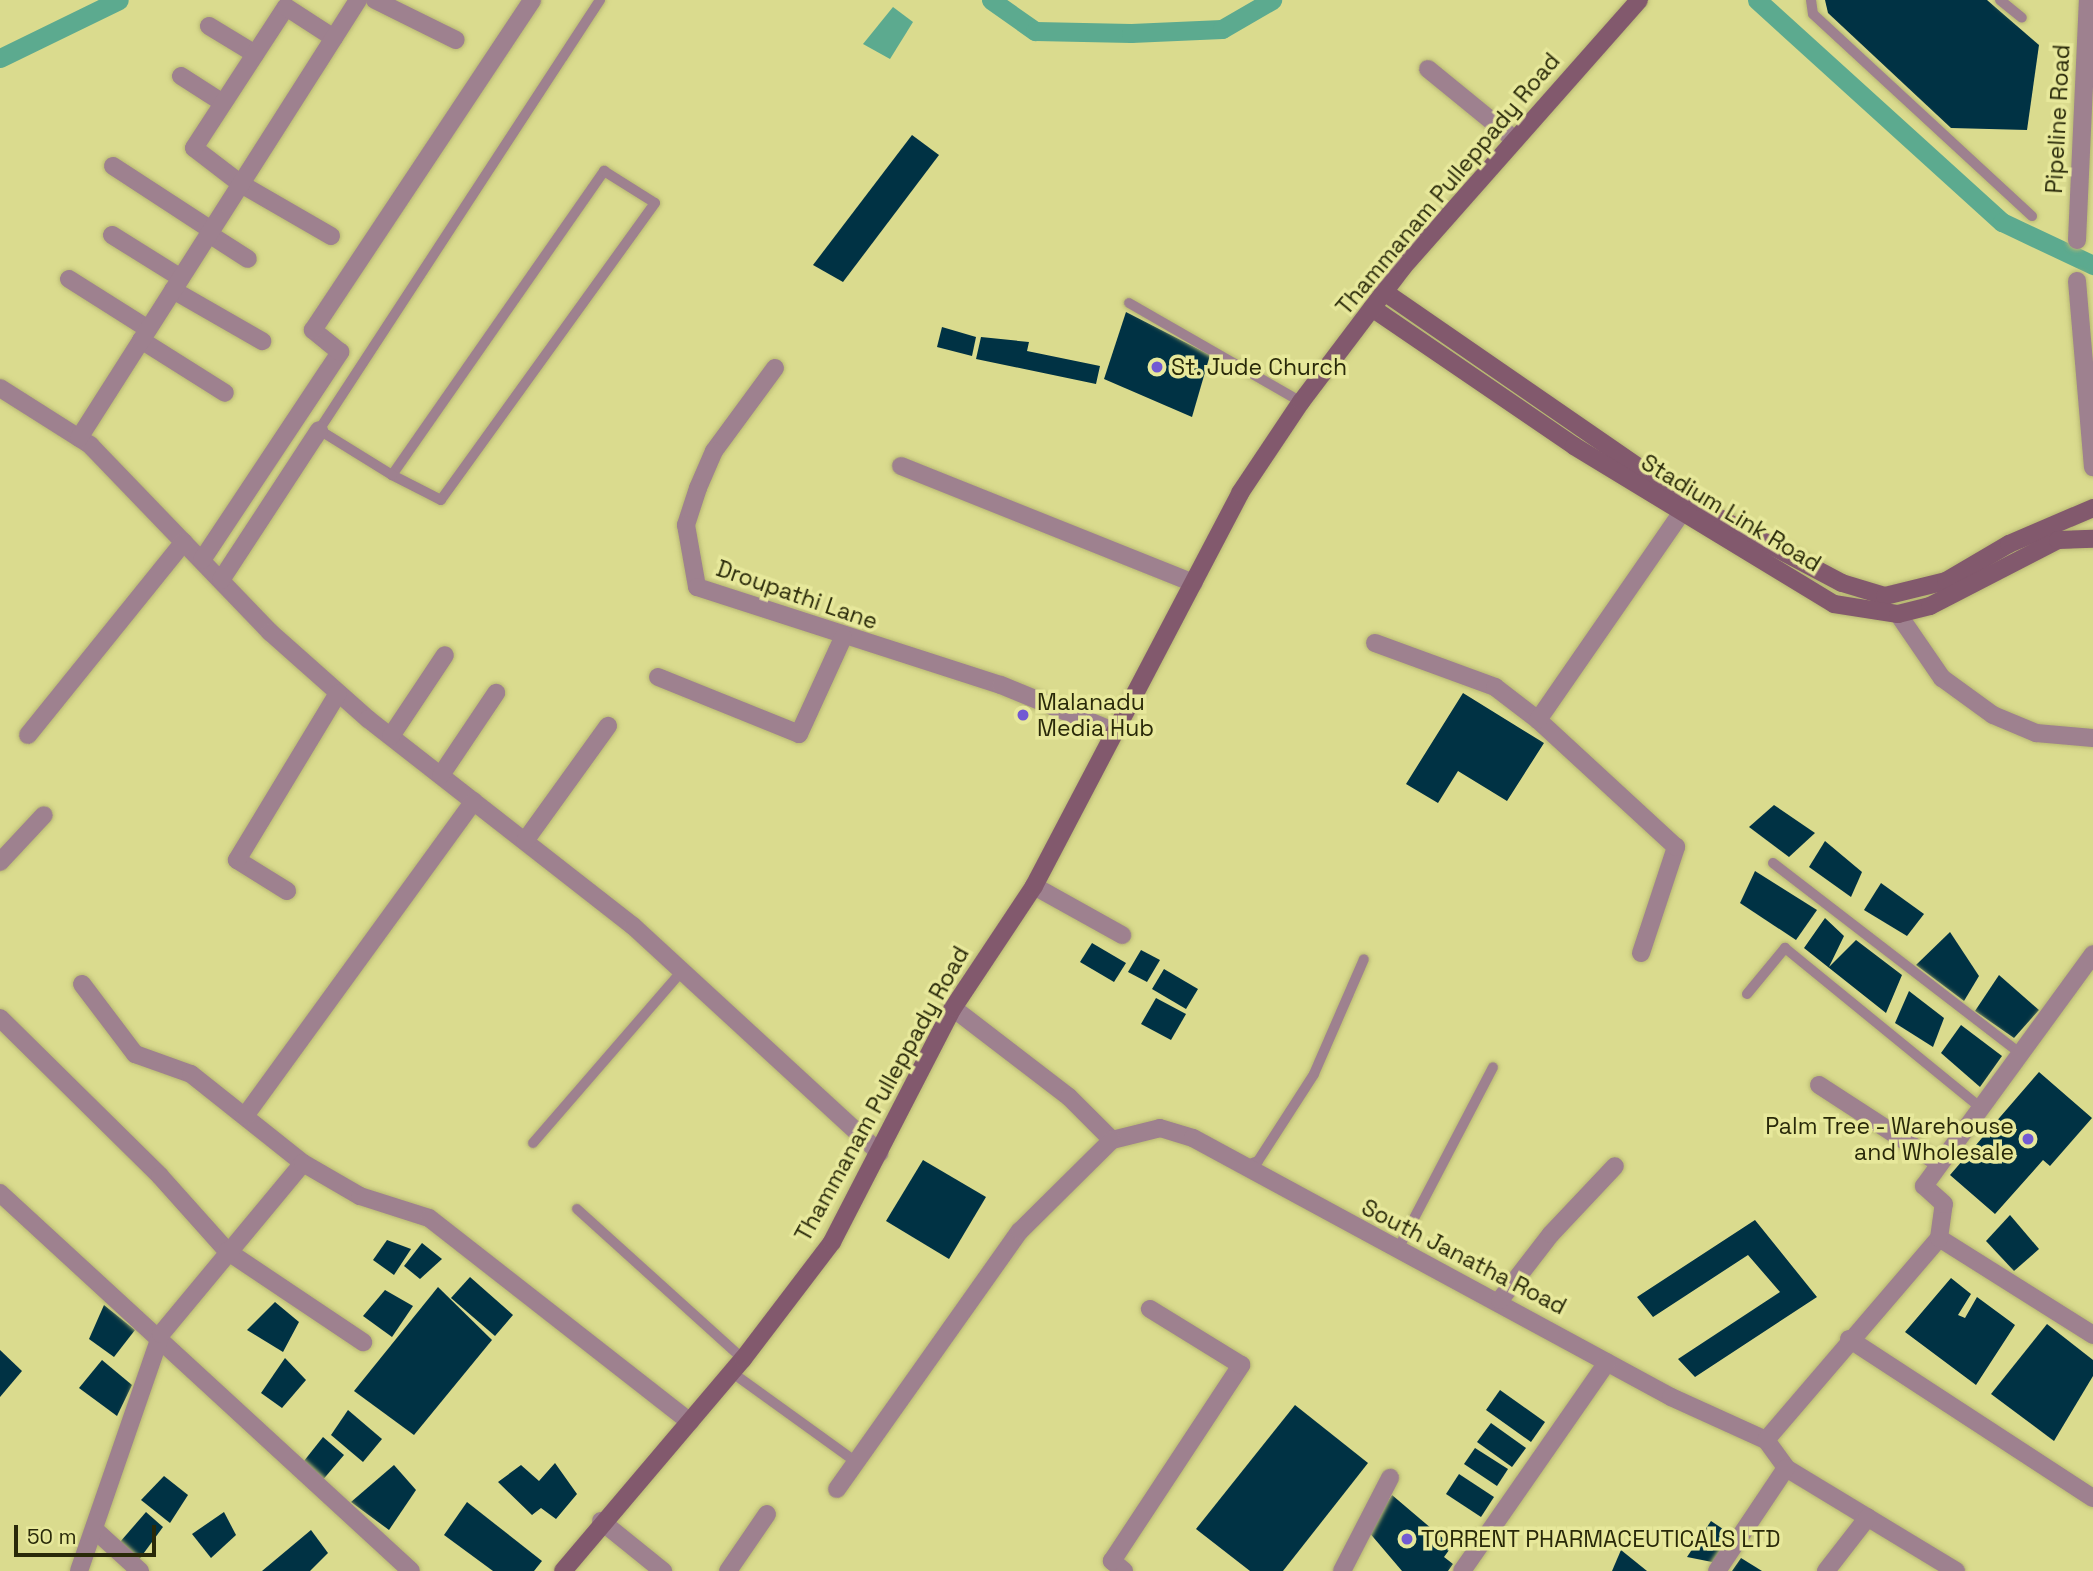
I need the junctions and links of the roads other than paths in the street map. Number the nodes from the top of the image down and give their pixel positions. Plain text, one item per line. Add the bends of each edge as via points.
1 (358, 0) edge
2 (375, 0) edge
3 (532, 0) edge
4 (600, 0) edge
5 (1811, 0) edge
6 (2000, 0) edge
7 (2088, 0) edge
8 (1637, 1) edge
9 (281, 3) edge
10 (2022, 18) dead end
11 (209, 26) dead end
12 (334, 38) junction
13 (457, 40) dead end
14 (255, 54) junction
15 (1428, 69) dead end
16 (181, 76) dead end
17 (223, 103) junction
18 (1515, 140) junction
19 (113, 166) dead end
20 (240, 184) junction
21 (2032, 216) dead end
22 (210, 232) junction
23 (112, 235) dead end
24 (331, 236) dead end
25 (2077, 240) dead end
26 (248, 260) dead end
27 (69, 279) dead end
28 (2077, 281) dead end
29 (177, 284) junction
30 (1383, 291) junction
31 (1129, 303) dead end
32 (1371, 308) junction
33 (145, 334) junction
34 (262, 341) dead end
35 (775, 368) dead end
36 (1, 391) edge
37 (225, 393) dead end
38 (1301, 402) junction
39 (319, 430) junction
40 (79, 438) junction
41 (901, 466) dead end
42 (2093, 467) edge
43 (392, 475) junction
44 (1686, 507) junction
45 (2093, 508) edge
46 (2093, 539) edge
47 (184, 542) junction
48 (202, 560) junction
49 (221, 580) junction
50 (1193, 583) junction
51 (1898, 614) junction
52 (843, 638) junction
53 (1375, 643) dead end
54 (445, 655) dead end
55 (658, 677) dead end
56 (338, 693) junction
57 (496, 693) dead end
58 (1538, 720) junction
59 (608, 726) dead end
60 (1112, 731) junction
61 (28, 736) dead end
62 (391, 736) junction
63 (2093, 738) edge
64 (440, 775) junction
65 (474, 801) junction
66 (44, 815) dead end
67 (525, 841) junction
68 (0, 862) edge
69 (1773, 863) dead end
70 (1034, 886) junction
71 (287, 891) dead end
72 (1122, 935) dead end
73 (1641, 953) dead end
74 (2093, 954) edge
75 (1364, 959) dead end
76 (682, 971) junction
77 (82, 984) dead end
78 (1747, 994) dead end
79 (953, 1008) junction
80 (0, 1018) edge
81 (2020, 1053) junction
82 (1493, 1067) dead end
83 (1819, 1085) dead end
84 (1979, 1106) junction
85 (245, 1116) junction
86 (1112, 1140) junction
87 (534, 1143) dead end
88 (880, 1153) junction
89 (303, 1163) junction
90 (1939, 1163) junction
91 (1245, 1166) junction
92 (1615, 1166) dead end
93 (0, 1192) edge
94 (577, 1209) dead end
95 (1939, 1238) junction
96 (1398, 1249) junction
97 (226, 1251) junction
98 (1500, 1300) junction
99 (1150, 1308) dead end
100 (161, 1334) junction
101 (2093, 1335) edge
102 (1849, 1339) junction
103 (363, 1342) dead end
104 (1607, 1362) junction
105 (737, 1365) junction
106 (690, 1422) junction
107 (1766, 1440) junction
108 (856, 1462) junction
109 (1786, 1468) junction
110 (1390, 1478) dead end
111 (837, 1489) dead end
112 (2093, 1498) edge
113 (767, 1514) dead end
114 (1868, 1517) junction
115 (601, 1521) junction
116 (95, 1530) junction
117 (79, 1571) edge
118 (140, 1571) edge
119 (411, 1571) edge
120 (563, 1571) edge
121 (663, 1571) edge
122 (728, 1571) edge
123 (1124, 1571) edge
124 (1342, 1571) edge
125 (1462, 1571) edge
126 (1717, 1571) edge
127 (1826, 1571) edge
128 (1956, 1571) edge

1 - 12 street
2 - 13 street
3 - 48 street via 313,330 340,352
4 - 39 lane
5 - 21 lane via 1813,14
6 - 10 lane
7 - 25 street, Pipeline Road
8 - 18 main road, Thammanam Pulleppady Road
9 - 12 street
9 - 14 street
11 - 14 street
12 - 20 street
14 - 17 street
15 - 18 street
16 - 17 street
17 - 20 street via 194,148
18 - 30 main road, Thammanam Pulleppady Road
19 - 22 street
20 - 22 street
20 - 24 street
22 - 26 street
22 - 29 street
23 - 29 street
27 - 33 street
28 - 42 street
29 - 33 street
29 - 34 street
30 - 32 main road, Thammanam Pulleppady Road
30 - 44 main road, Stadium Link Road
31 - 38 lane
32 - 38 main road, Thammanam Pulleppady Road
32 - 44 main road, Stadium Link Road
33 - 37 street
33 - 40 street
35 - 52 street, Droupathi Lane via 714,451 698,488 686,525 696,587
36 - 40 street
38 - 50 main road, Thammanam Pulleppady Road via 1240,493
39 - 43 lane
39 - 49 street
40 - 47 street
41 - 50 street
43 - 43 lane via 441,500 655,203 604,171
44 - 45 main road, Stadium Link Road via 1843,583 1885,596 1946,581 2009,544
44 - 51 main road, Stadium Link Road via 1834,604 1865,614
44 - 58 street
46 - 51 main road, Stadium Link Road via 2058,540 1930,606
47 - 48 street
47 - 61 street
48 - 49 street
49 - 56 street
50 - 60 main road, Thammanam Pulleppady Road
51 - 63 street via 1942,678 1993,715 2036,733
52 - 55 street via 799,734
52 - 60 street, Droupathi Lane via 1002,685
53 - 58 street via 1495,687
54 - 62 street
56 - 62 street
56 - 71 street via 237,860
57 - 64 street
58 - 73 street via 1676,848
59 - 67 street
60 - 70 main road, Thammanam Pulleppady Road
62 - 64 street
64 - 65 street
65 - 67 street
65 - 85 street
66 - 68 street
67 - 76 street
69 - 81 lane
70 - 72 street
70 - 79 main road, Thammanam Pulleppady Road
74 - 81 street
75 - 91 lane via 1314,1074 1258,1161
76 - 87 lane
76 - 88 street
77 - 85 street via 135,1054 191,1074
78 - 84 lane via 1785,948
79 - 86 street via 1069,1097
79 - 88 main road, Thammanam Pulleppady Road
80 - 97 street via 160,1175
81 - 84 street
82 - 96 lane
83 - 90 street
84 - 90 street
85 - 89 street
86 - 91 street, South Janatha Road via 1160,1128
86 - 108 street via 1020,1231
88 - 105 main road, Thammanam Pulleppady Road via 832,1242
89 - 97 street
89 - 106 street via 360,1196 429,1218
90 - 95 street via 1924,1186 1944,1204
91 - 96 street, South Janatha Road
92 - 98 street via 1551,1234
93 - 100 street
94 - 105 lane
95 - 101 street
95 - 102 street
96 - 98 street, South Janatha Road
97 - 100 street
97 - 103 street
98 - 104 street, South Janatha Road
99 - 123 street via 1241,1365 1112,1562
100 - 116 street
100 - 119 street
102 - 107 street
102 - 112 street
104 - 107 street, South Janatha Road
104 - 125 street
105 - 106 main road, Thammanam Pulleppady Road
105 - 108 lane
106 - 115 main road, Thammanam Pulleppady Road
107 - 109 street, South Janatha Road
108 - 111 street
109 - 114 street, South Janatha Road
109 - 126 street
110 - 124 street
113 - 122 street
114 - 127 street
114 - 128 street, South Janatha Road
115 - 120 main road, Thammanam Pulleppady Road
115 - 121 street
116 - 117 street
116 - 118 street

